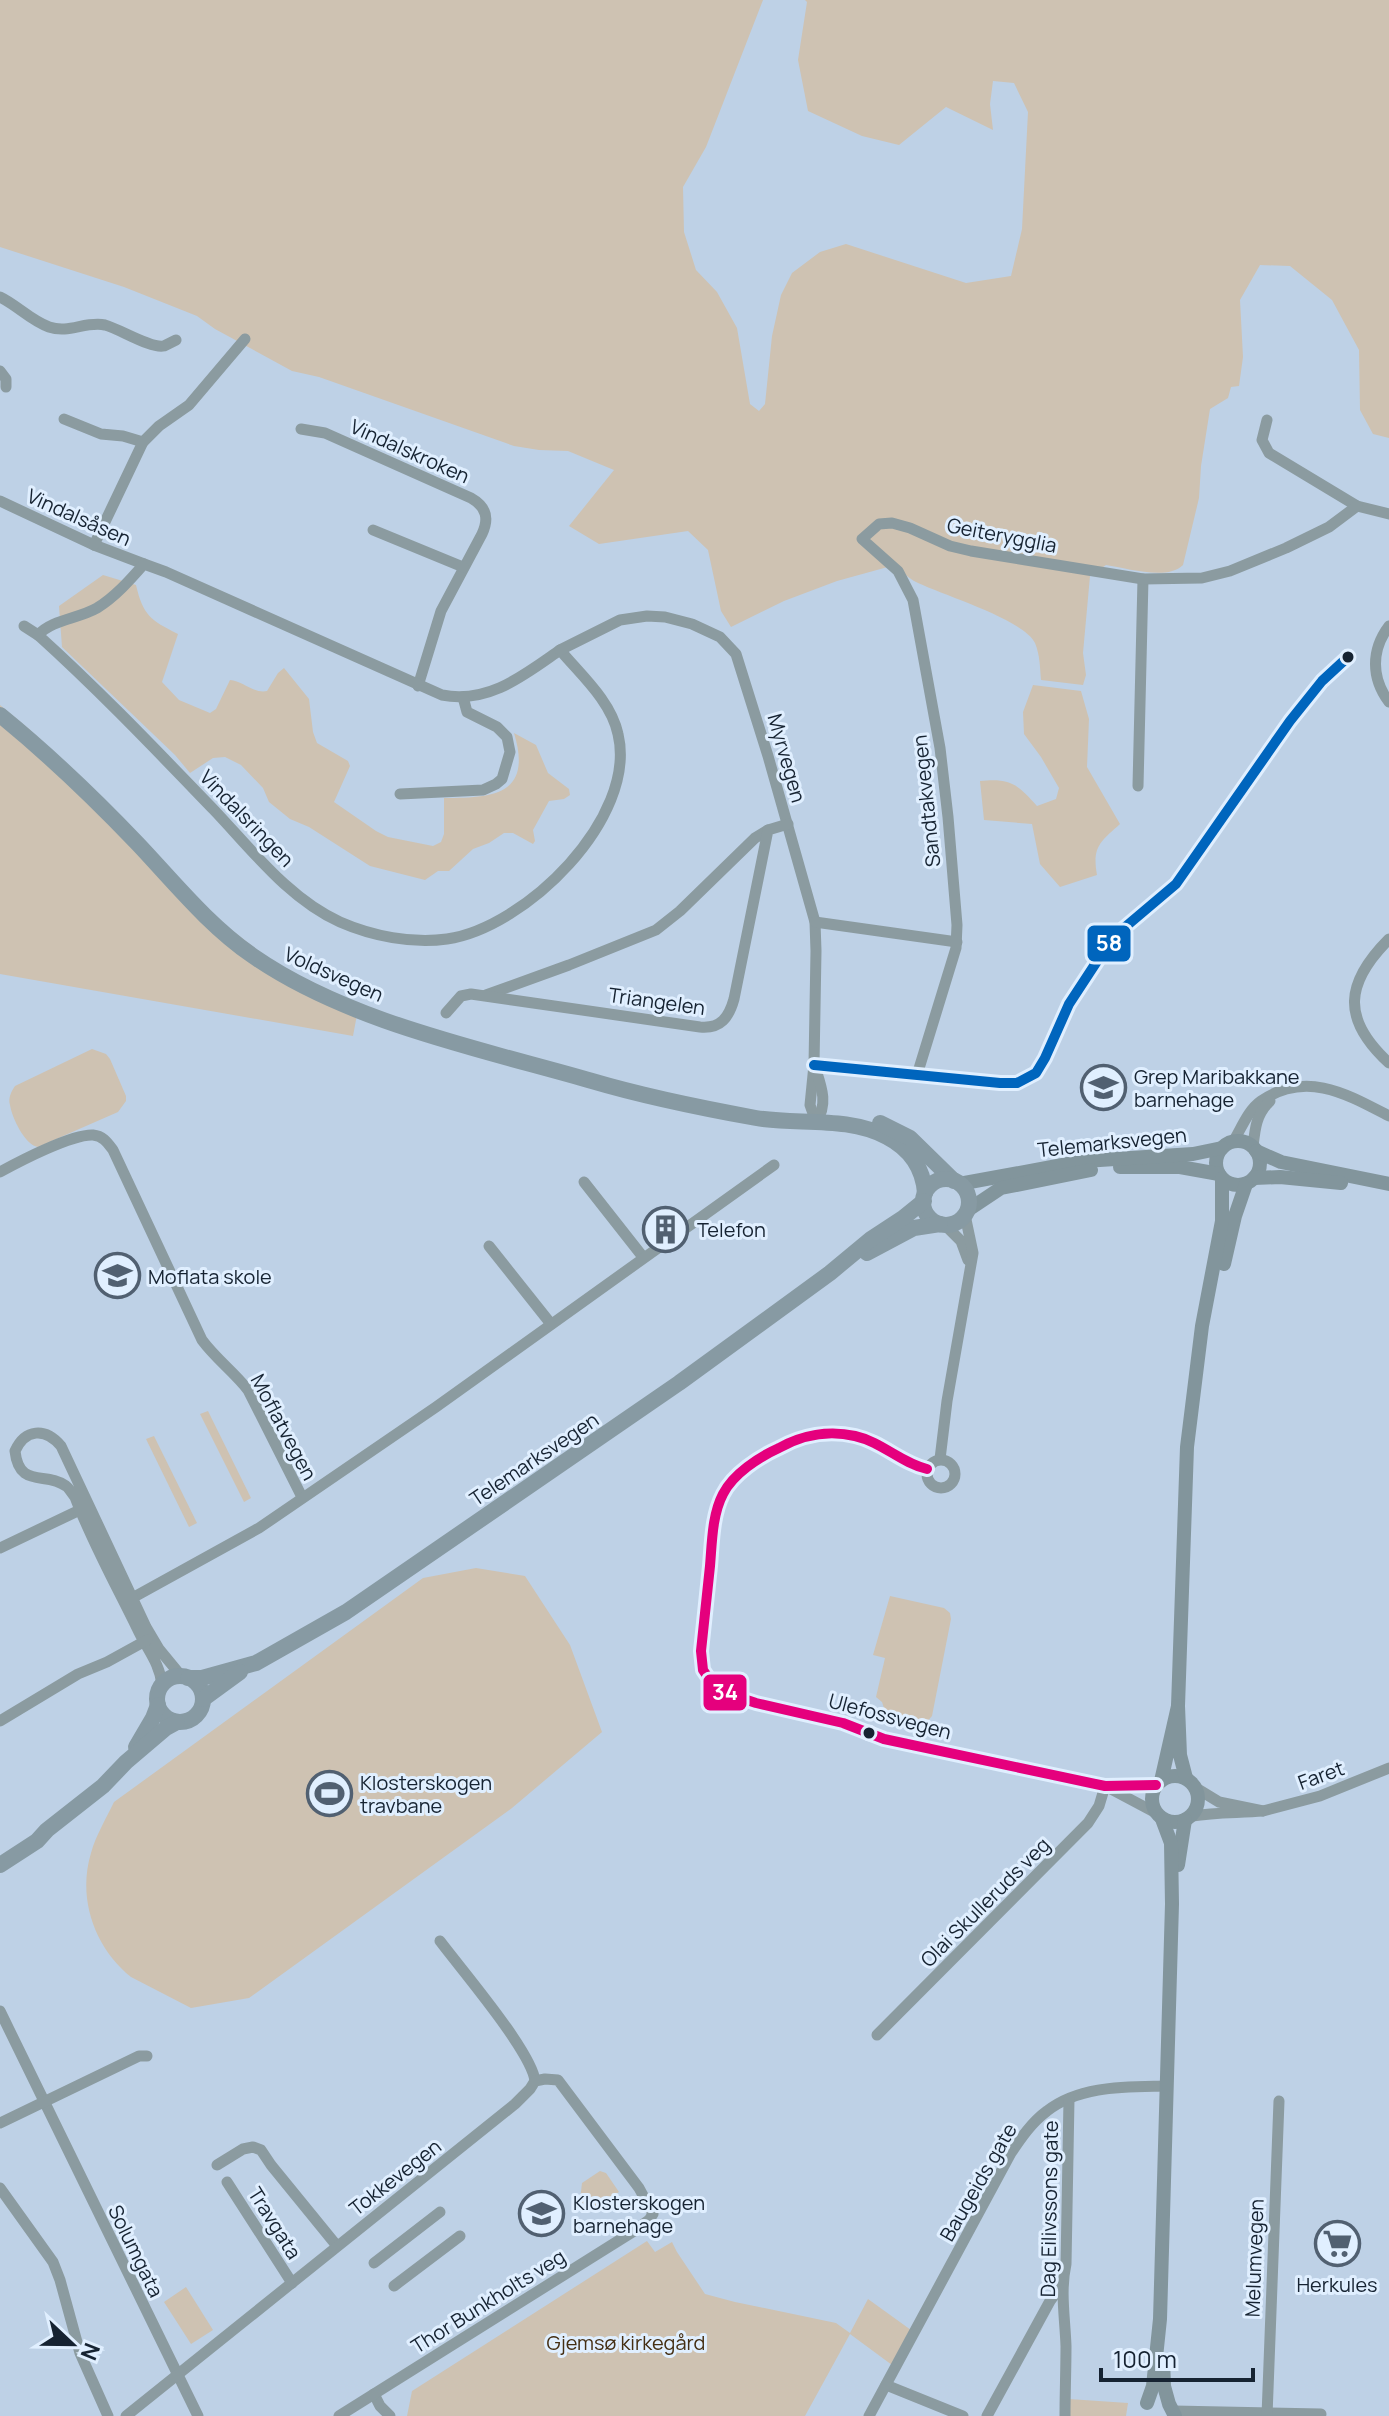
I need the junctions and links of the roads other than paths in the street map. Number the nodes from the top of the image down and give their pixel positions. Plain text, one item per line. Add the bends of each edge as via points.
1 (0, 297) edge
2 (245, 339) dead end
3 (176, 340) dead end
4 (0, 371) edge
5 (6, 387) dead end
6 (64, 419) dead end
7 (1267, 420) dead end
8 (301, 429) dead end
9 (143, 442) junction
10 (0, 501) edge
11 (1357, 506) junction
12 (1389, 514) edge
13 (373, 530) dead end
14 (862, 539) joint
15 (94, 545) junction
16 (144, 564) junction
17 (463, 567) junction
18 (1143, 579) junction
19 (24, 626) dead end
20 (1389, 626) edge
21 (38, 635) junction
22 (560, 650) junction
23 (1348, 657) dead end
24 (418, 686) junction
25 (463, 697) junction
26 (1389, 702) edge
27 (0, 715) edge
28 (1138, 786) dead end
29 (400, 794) dead end
30 (788, 824) junction
31 (768, 830) junction
32 (815, 922) junction
33 (1389, 939) edge
34 (957, 942) junction
35 (485, 995) junction
36 (446, 1013) dead end
37 (1389, 1063) edge
38 (814, 1065) junction
39 (917, 1075) junction
40 (1279, 1092) junction
41 (817, 1115) junction
42 (1389, 1116) edge
43 (1228, 1145) junction
44 (1254, 1149) junction
45 (774, 1165) dead end
46 (0, 1172) edge
47 (1220, 1177) junction
48 (1250, 1181) junction
49 (584, 1182) dead end
50 (957, 1182) junction
51 (924, 1197) junction
52 (966, 1212) junction
53 (942, 1225) junction
54 (489, 1246) dead end
55 (643, 1257) junction
56 (970, 1272) junction
57 (830, 1273) junction
58 (551, 1324) junction
59 (1201, 1345) junction
60 (940, 1459) junction
61 (927, 1469) junction
62 (302, 1497) junction
63 (84, 1508) junction
64 (0, 1548) edge
65 (129, 1600) junction
66 (148, 1640) junction
67 (251, 1664) junction
68 (185, 1677) junction
69 (162, 1685) junction
70 (203, 1699) junction
71 (158, 1705) junction
72 (1178, 1706) junction
73 (0, 1721) edge
74 (177, 1722) junction
75 (126, 1762) junction
76 (1389, 1768) edge
77 (1158, 1783) junction
78 (1191, 1783) junction
79 (1105, 1786) junction
80 (1263, 1811) junction
81 (1159, 1816) junction
82 (1189, 1818) junction
83 (47, 1830) junction
84 (0, 1856) edge
85 (0, 1865) edge
86 (1172, 1904) junction
87 (440, 1941) dead end
88 (0, 2011) edge
89 (877, 2035) dead end
90 (147, 2056) dead end
91 (535, 2081) junction
92 (1166, 2086) junction
93 (1069, 2099) junction
94 (1279, 2101) dead end
95 (43, 2102) junction
96 (0, 2123) edge
97 (217, 2165) dead end
98 (227, 2182) dead end
99 (0, 2188) edge
100 (440, 2212) dead end
101 (460, 2236) dead end
102 (337, 2246) junction
103 (374, 2263) dead end
104 (292, 2283) junction
105 (394, 2286) dead end
106 (1061, 2286) junction
107 (1160, 2319) junction
108 (178, 2376) junction
109 (886, 2385) junction
110 (374, 2394) junction
111 (1147, 2403) junction
112 (1173, 2410) edge
113 (1267, 2415) edge
114 (1324, 2415) edge
115 (108, 2416) edge
116 (126, 2416) edge
117 (198, 2416) edge
118 (339, 2416) edge
119 (390, 2416) edge
120 (869, 2416) edge
121 (963, 2416) edge
122 (987, 2416) edge
123 (1065, 2416) edge
124 (1139, 2416) edge

1 - 3 street via 58,329 98,324 156,346
2 - 9 street via 196,398
4 - 5 street
6 - 9 street via 97,433
7 - 11 street via 1262,433 1266,450
8 - 17 street, Vindalskroken via 340,439 477,501 486,524
9 - 15 street
10 - 15 street, Vindalsåsen
11 - 12 street
11 - 18 street, Geiterygglia via 1315,534 1216,576
13 - 17 street
14 - 18 street, Geiterygglia via 879,524 892,523 960,549
14 - 34 street, Sandtakvegen via 898,571 917,614 940,748
15 - 16 street, Vindalsåsen
16 - 21 street via 96,608
16 - 24 street
17 - 24 street, Vindalskroken via 441,611
18 - 28 street
19 - 21 street, Vindalsringen
20 - 26 street via 1375,661
21 - 22 street, Vindalsringen via 309,904 364,931 433,940 473,932 531,900 577,854 612,796 621,748 615,720
22 - 25 street via 507,685
22 - 30 street, Myrvegen via 632,616 680,620 720,637 740,662
23 - 39 street via 1290,721 1176,884 1107,946 1070,1001 1036,1073 1009,1083
24 - 25 street
25 - 29 street via 467,712 507,737 510,752 502,779 483,790
27 - 41 highway, Voldsvegen via 87,793 224,934 293,981 437,1036 623,1090 755,1117
30 - 31 street, Triangelen
30 - 32 street, Myrvegen
31 - 35 street, Triangelen via 656,930
31 - 35 street, Triangelen via 734,999 729,1015 714,1027
32 - 34 street
32 - 38 street, Myrvegen
33 - 37 street via 1365,965 1354,1002 1366,1039
34 - 39 street, Sandtakvegen
35 - 36 street, Triangelen via 461,996
38 - 39 street
38 - 41 street, Myrvegen via 821,1085
40 - 42 street via 1320,1086
40 - 43 street via 1260,1101
40 - 44 street via 1260,1113
41 - 50 highway, Voldsvegen via 867,1119 901,1132
41 - 51 highway, Voldsvegen via 900,1145 922,1172
43 - 44 main road via 1244,1142
43 - 47 main road via 1216,1159
43 - 50 main road, Telemarksvegen via 1193,1154 1084,1161
44 - 48 main road via 1260,1165
44 - 48 main road via 1281,1162 1389,1184 1280,1177
45 - 55 street, Moflatvegen
46 - 62 street, Moflatvegen via 81,1137 105,1139 202,1340 248,1390
47 - 48 main road via 1236,1185
47 - 52 main road, Telemarksvegen via 1180,1167 1111,1167 1001,1188
47 - 59 main road via 1222,1221
48 - 59 main road via 1235,1216
49 - 55 street
50 - 51 highway via 936,1182
50 - 52 highway via 967,1193
51 - 53 highway via 926,1213
51 - 57 highway, Telemarksvegen via 915,1210
52 - 53 highway via 957,1222
52 - 56 street via 973,1253
53 - 56 street via 961,1241
53 - 57 highway, Telemarksvegen via 914,1228
54 - 58 street
55 - 58 street, Moflatvegen
56 - 60 street
57 - 67 highway, Telemarksvegen via 382,1588 290,1646
58 - 62 street, Moflatvegen
59 - 72 main road via 1187,1447
60 - 61 street
60 - 61 street via 955,1468 950,1485 933,1485
61 - 79 street, Ulefossvegen via 875,1443 825,1434 789,1442 737,1477 723,1493 714,1525 701,1651 708,1679 726,1693 884,1739
62 - 65 street, Moflatvegen via 259,1528
63 - 63 street via 55,1439 37,1433 21,1439 15,1455 23,1472 65,1485
63 - 64 street
63 - 65 street
65 - 66 street
66 - 68 street
66 - 69 street
66 - 73 street
67 - 68 highway, Telemarksvegen via 202,1678
67 - 70 highway, Telemarksvegen
68 - 69 highway, Telemarksvegen
68 - 70 highway via 197,1684
69 - 71 highway, Telemarksvegen
70 - 74 highway, Telemarksvegen via 193,1718
71 - 74 highway
71 - 75 highway, Telemarksvegen
72 - 77 main road
72 - 78 main road via 1180,1755
74 - 75 highway, Telemarksvegen
75 - 83 highway, Telemarksvegen
76 - 80 street, Faret via 1320,1796
77 - 78 main road via 1172,1776
77 - 79 street, Ulefossvegen
77 - 81 main road via 1152,1797
78 - 80 street, Faret via 1219,1802
78 - 82 main road via 1199,1802
79 - 81 street, Ulefossvegen
79 - 89 street, Olai Skulleruds veg via 1088,1823
80 - 82 street, Faret
81 - 82 main road via 1169,1822
81 - 86 main road via 1171,1843
82 - 86 main road
83 - 84 highway, Telemarksvegen
83 - 85 highway, Telemarksvegen
86 - 92 main road
87 - 91 street via 515,2040
88 - 95 street, Solumgata
90 - 95 street
91 - 102 street, Tokkevegen via 515,2104
91 - 110 street, Thor Bunkholts veg via 556,2079 564,2085 653,2214
92 - 93 street, Baugeids gate via 1095,2090
92 - 107 main road
93 - 106 street, Dag Eilivssons gate via 1066,2264
93 - 109 street, Baugeids gate via 1048,2109 1011,2153
94 - 113 street, Melumvegen
95 - 96 street
95 - 108 street, Solumgata
97 - 102 street, Travgata via 243,2149 261,2150
98 - 104 street, Travgata
99 - 115 street via 53,2262 80,2353
100 - 103 street
101 - 105 street
102 - 104 street, Tokkevegen
104 - 108 street, Tokkevegen
106 - 122 street
106 - 123 street, Dag Eilivssons gate
107 - 111 main road
107 - 112 main road via 1164,2386
108 - 116 street, Tokkevegen
108 - 117 street, Solumgata
109 - 120 street, Baugeids gate
109 - 121 street
110 - 118 street, Thor Bunkholts veg
110 - 119 street
111 - 112 main road via 1157,2401
111 - 124 main road
112 - 113 street
113 - 114 street

